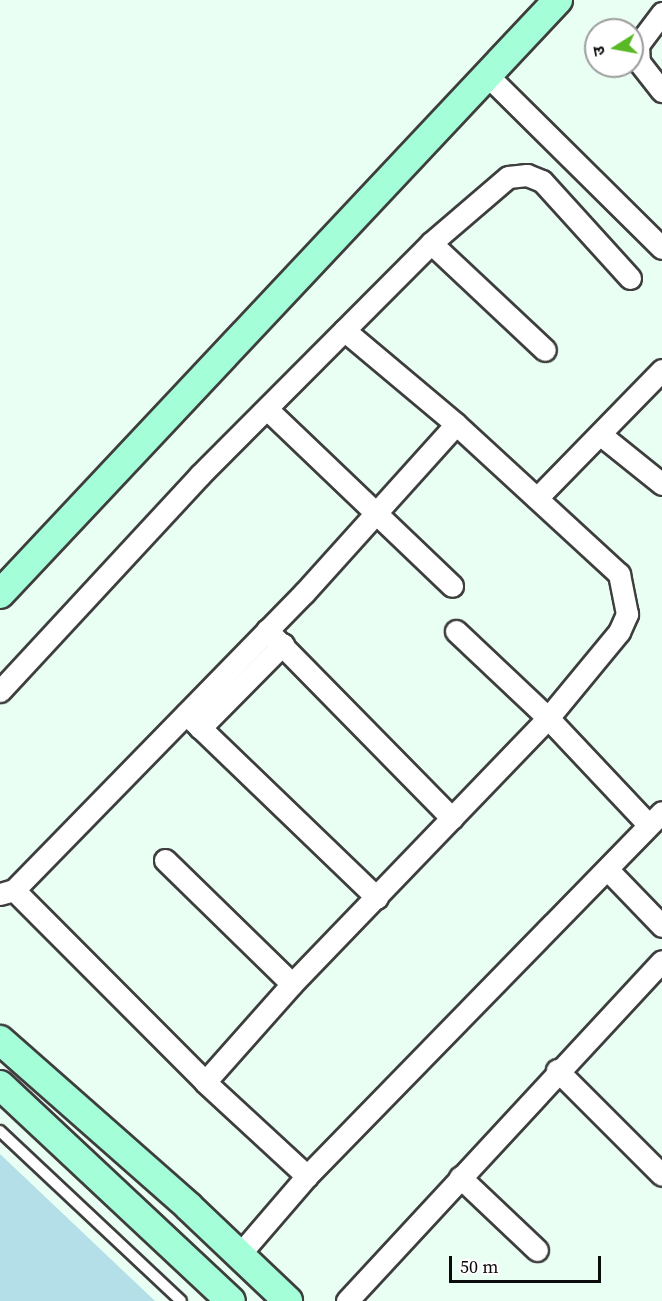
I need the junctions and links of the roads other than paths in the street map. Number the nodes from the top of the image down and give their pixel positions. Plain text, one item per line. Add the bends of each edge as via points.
1 (558, 0) edge
2 (662, 13) edge
3 (488, 75) junction
4 (662, 91) edge
5 (431, 243) junction
6 (662, 248) edge
7 (630, 278) dead end
8 (344, 330) junction
9 (545, 351) dead end
10 (662, 370) edge
11 (267, 409) junction
12 (456, 424) junction
13 (601, 435) junction
14 (662, 484) edge
15 (537, 498) junction
16 (376, 514) junction
17 (452, 586) dead end
18 (0, 594) edge
19 (267, 630) junction
20 (456, 631) dead end
21 (283, 644) junction
22 (0, 691) edge
23 (548, 718) junction
24 (193, 721) junction
25 (452, 818) junction
26 (656, 819) edge
27 (165, 860) dead end
28 (608, 870) junction
29 (7, 892) edge
30 (377, 898) junction
31 (662, 926) edge
32 (662, 961) edge
33 (292, 984) junction
34 (0, 1040) edge
35 (557, 1070) junction
36 (205, 1082) junction
37 (0, 1084) edge
38 (0, 1131) edge
39 (662, 1175) edge
40 (307, 1176) junction
41 (460, 1177) junction
42 (537, 1250) dead end
43 (239, 1255) junction
44 (181, 1301) edge
45 (231, 1301) edge
46 (288, 1301) edge
47 (347, 1301) edge

1 - 3 main road
2 - 4 street via 638,45 639,62
3 - 6 street
3 - 18 main road
5 - 7 street via 508,177 527,175 542,181
5 - 8 street
5 - 9 street
8 - 11 street
8 - 12 street
10 - 13 street
11 - 16 street
11 - 22 street via 200,475
12 - 15 street
12 - 16 street
13 - 14 street
13 - 15 street
15 - 23 street via 619,574 627,614 619,632
16 - 17 street
16 - 19 street
19 - 21 street
19 - 24 street
20 - 23 street
21 - 24 street
21 - 25 street
23 - 25 street
23 - 26 street
24 - 29 street
24 - 30 street
25 - 30 street
26 - 28 street
27 - 33 street
28 - 31 street
28 - 40 street
29 - 36 street
30 - 33 street
32 - 35 street
33 - 36 street
34 - 43 main road
35 - 39 street
35 - 41 street
36 - 40 street
37 - 45 main road
38 - 44 lane
40 - 43 street
41 - 42 street
41 - 47 street
43 - 46 main road

